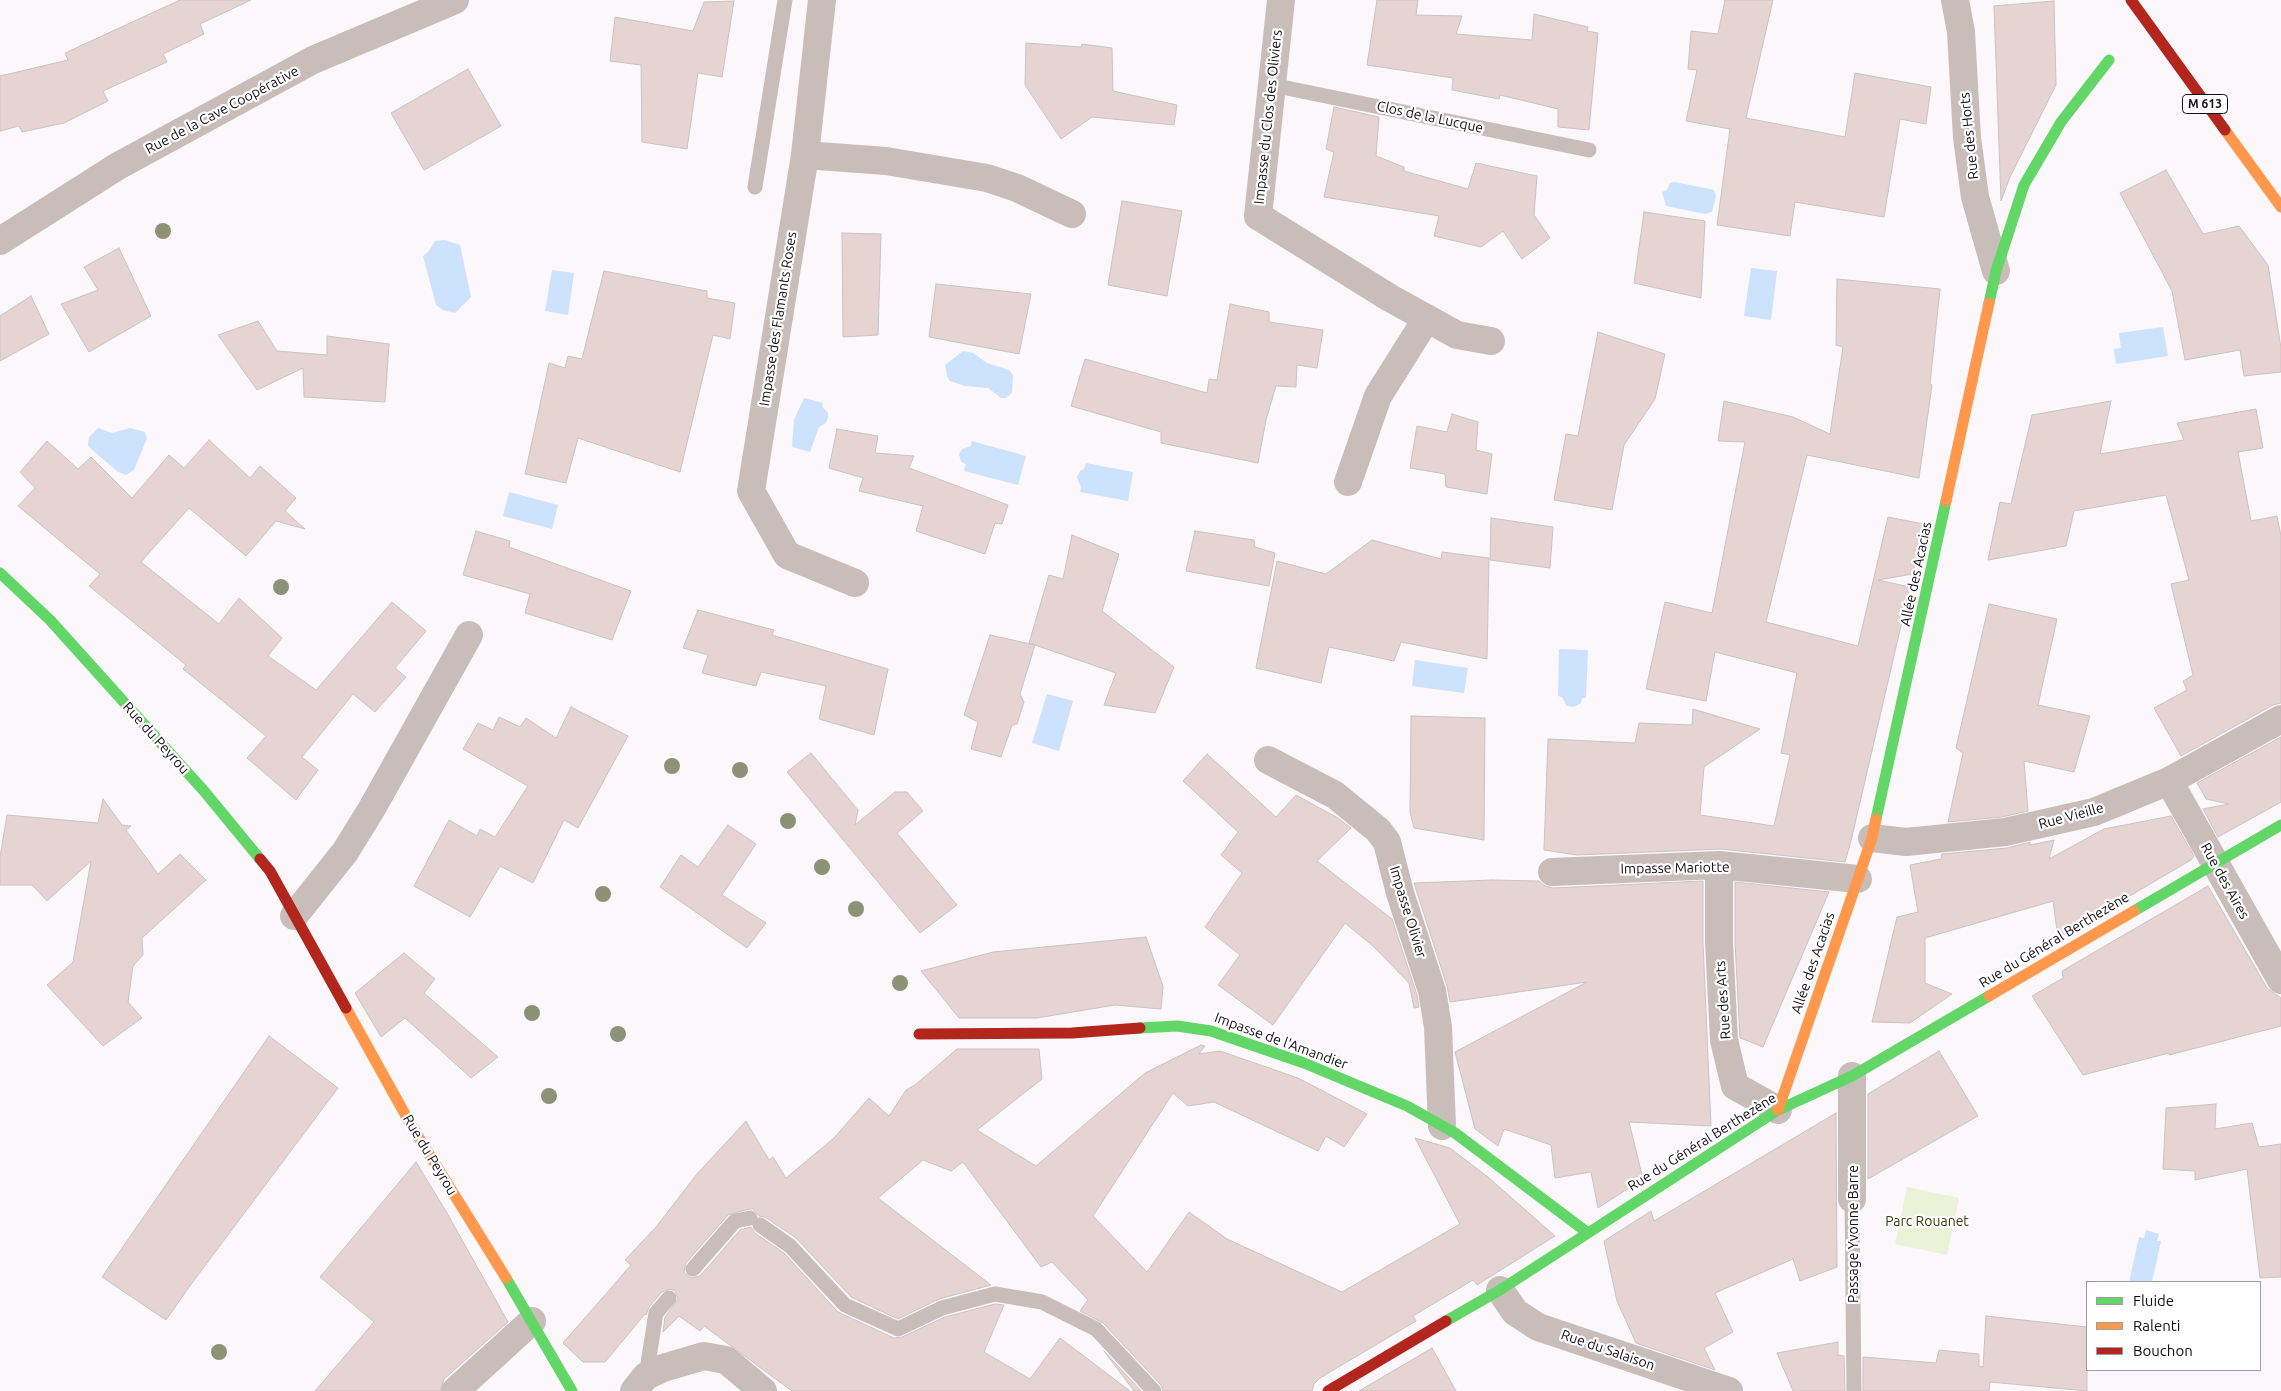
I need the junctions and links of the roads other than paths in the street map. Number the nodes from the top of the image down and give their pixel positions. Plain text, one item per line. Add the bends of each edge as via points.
1 (455, 0) edge
2 (785, 0) edge
3 (822, 0) edge
4 (1281, 0) edge
5 (1955, 0) edge
6 (2131, 0) edge
7 (2110, 60) dead end
8 (1272, 85) junction
9 (1589, 150) dead end
10 (805, 155) junction
11 (755, 187) dead end
12 (2281, 207) edge
13 (1072, 214) dead end
14 (0, 241) edge
15 (1996, 271) junction
16 (1427, 318) junction
17 (1491, 341) dead end
18 (1348, 482) dead end
19 (0, 573) edge
20 (855, 583) dead end
21 (469, 635) dead end
22 (2281, 720) edge
23 (1268, 760) dead end
24 (2169, 781) junction
25 (2281, 825) edge
26 (1872, 838) junction
27 (2214, 863) junction
28 (1719, 865) junction
29 (1552, 872) dead end
30 (1858, 879) junction
31 (294, 916) junction
32 (2281, 980) edge
33 (919, 1034) dead end
34 (1852, 1076) junction
35 (1778, 1110) junction
36 (1442, 1126) junction
37 (1852, 1199) joint
38 (1588, 1233) junction
39 (693, 1269) dead end
40 (1500, 1290) junction
41 (669, 1298) dead end
42 (532, 1321) junction
43 (640, 1383) edge
44 (456, 1391) edge
45 (572, 1391) edge
46 (764, 1391) edge
47 (1154, 1391) edge
48 (1328, 1391) edge
49 (1729, 1391) edge
50 (1854, 1391) edge

1 - 14 street, Rue de la Cave Coopérative via 313,60 118,166
2 - 11 lane
3 - 10 street, Impasse des Flamants Roses
4 - 8 street, Impasse du Clos des Oliviers
5 - 15 street, Rue des Horts via 1961,32 1967,138 1974,187
6 - 12 street, M 613
7 - 15 street, Allée des Acacias via 2061,122 2024,185
8 - 9 lane, Clos de la Lucque
8 - 16 street, Impasse du Clos des Oliviers via 1258,216
10 - 13 street via 886,161 987,178
10 - 20 street, Impasse des Flamants Roses via 751,491 787,555
15 - 26 street, Allée des Acacias
16 - 17 street, Impasse du Clos des Oliviers via 1457,334
16 - 18 street via 1378,396
19 - 31 street, Rue du Peyrou via 50,620 204,791 270,871
21 - 31 street via 356,835
22 - 24 street, Rue Vieille
23 - 36 street, Impasse Olivier via 1335,795 1378,830 1387,842 1432,991 1438,1026
24 - 26 street, Rue Vieille via 2094,812 2005,832 1906,842
24 - 27 street, Rue des Aires
25 - 27 street, Rue du Général Berthezène
26 - 30 street, Allée des Acacias
27 - 32 street, Rue des Aires
27 - 34 street, Rue du Général Berthezène
28 - 29 street, Impasse Mariotte
28 - 30 street, Impasse Mariotte
28 - 35 street, Rue des Arts via 1719,942 1726,1049 1735,1086
30 - 35 street, Allée des Acacias
31 - 42 street, Rue du Peyrou via 412,1125
33 - 36 street, Impasse de l'Amandier via 1072,1033 1177,1026 1211,1031 1322,1071 1407,1106
34 - 35 street, Rue du Général Berthezène
34 - 37 street, Passage Yvonne Barre
35 - 38 street, Rue du Général Berthezène
36 - 38 street, Impasse de l'Amandier via 1523,1182
37 - 50 lane, Passage Yvonne Barre
38 - 40 street, Rue du Général Berthezène
39 - 47 lane via 735,1221 755,1222 790,1246 845,1305 898,1329 942,1308 995,1294 1042,1302 1096,1329
40 - 48 street, Rue du Général Berthezène
40 - 49 street, Rue du Salaison via 1515,1312 1538,1327
41 - 43 lane via 656,1313
42 - 44 street
42 - 45 street, Rue du Peyrou
43 - 46 street via 663,1368 704,1356 726,1360

